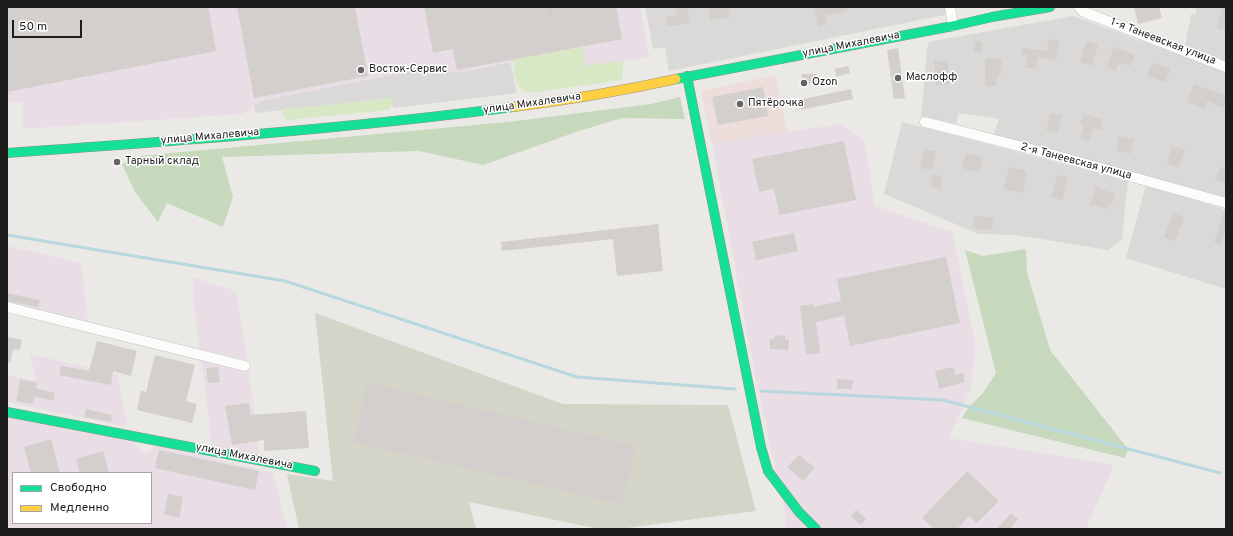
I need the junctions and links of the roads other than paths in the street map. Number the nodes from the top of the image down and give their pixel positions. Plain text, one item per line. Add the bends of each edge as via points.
1 (950, 7) edge
2 (1050, 7) edge
3 (1079, 7) edge
4 (954, 26) junction
5 (1226, 67) edge
6 (688, 76) junction
7 (926, 122) dead end
8 (7, 153) edge
9 (1226, 203) edge
10 (7, 307) edge
11 (245, 366) dead end
12 (7, 412) edge
13 (315, 471) dead end
14 (816, 529) edge

1 - 4 street
2 - 4 street, улица Михалевича
3 - 5 street, 1-я Танеевская улица via 1084,12
4 - 6 street, улица Михалевича
6 - 8 street, улица Михалевича via 553,102 421,119
6 - 14 street via 747,380 768,472 799,512
7 - 9 street, 2-я Танеевская улица
10 - 11 street
12 - 13 street, улица Михалевича

